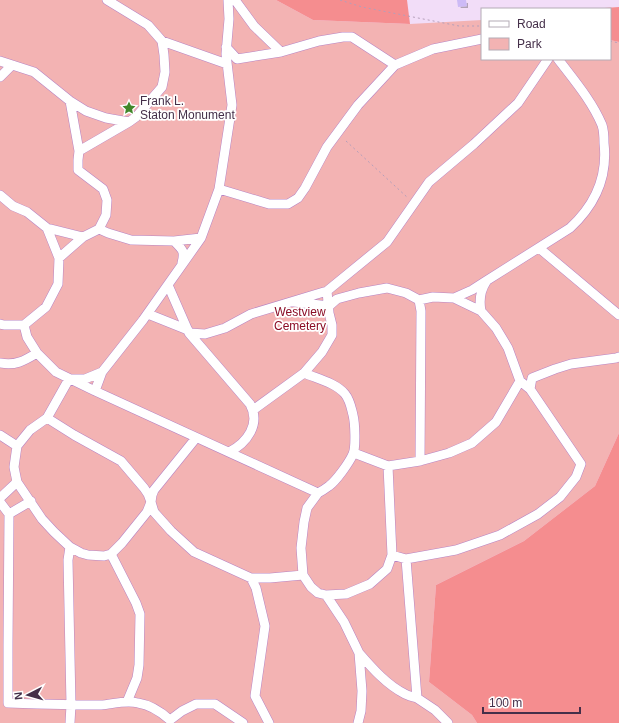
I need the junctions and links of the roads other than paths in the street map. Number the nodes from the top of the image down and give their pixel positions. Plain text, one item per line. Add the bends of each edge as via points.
1 (108, 0) edge
2 (228, 0) edge
3 (235, 0) edge
4 (481, 39) edge
5 (162, 41) junction
6 (226, 47) junction
7 (281, 52) junction
8 (547, 60) edge
9 (559, 60) edge
10 (0, 61) edge
11 (227, 64) junction
12 (12, 65) junction
13 (395, 65) junction
14 (0, 77) edge
15 (70, 101) junction
16 (129, 122) junction
17 (79, 151) junction
18 (219, 189) junction
19 (0, 195) edge
20 (47, 228) junction
21 (99, 229) junction
22 (83, 237) junction
23 (201, 238) junction
24 (174, 241) junction
25 (539, 248) junction
26 (59, 258) junction
27 (182, 265) junction
28 (486, 281) junction
29 (168, 285) junction
30 (327, 291) junction
31 (454, 298) junction
32 (419, 300) junction
33 (291, 302) junction
34 (329, 306) junction
35 (480, 311) junction
36 (148, 314) junction
37 (619, 315) edge
38 (0, 324) edge
39 (24, 325) junction
40 (189, 332) junction
41 (37, 353) junction
42 (619, 357) edge
43 (0, 363) edge
44 (102, 372) junction
45 (304, 373) junction
46 (69, 379) junction
47 (520, 381) junction
48 (530, 389) junction
49 (94, 391) junction
50 (253, 410) junction
51 (47, 418) junction
52 (0, 435) edge
53 (196, 438) junction
54 (17, 446) junction
55 (229, 452) junction
56 (354, 453) junction
57 (420, 461) junction
58 (388, 466) junction
59 (17, 482) junction
60 (318, 493) junction
61 (0, 498) edge
62 (31, 501) junction
63 (0, 502) edge
64 (151, 502) junction
65 (9, 514) junction
66 (70, 547) junction
67 (111, 554) junction
68 (392, 555) junction
69 (406, 559) junction
70 (304, 575) junction
71 (251, 578) junction
72 (326, 595) junction
73 (4, 623) edge
74 (4, 644) edge
75 (359, 653) junction
76 (417, 698) junction
77 (127, 702) junction
78 (71, 705) junction
79 (171, 721) edge
80 (70, 723) edge
81 (243, 723) edge
82 (268, 723) edge
83 (358, 723) edge
84 (448, 723) edge

1 - 5 lane via 148,25
2 - 6 lane
3 - 7 lane via 254,26
4 - 13 lane via 433,49
5 - 11 lane
5 - 16 lane via 165,72 162,87
6 - 7 lane via 237,59
6 - 11 lane
7 - 13 lane via 319,41 352,37
8 - 30 lane via 518,103 429,182 387,242
9 - 25 lane via 588,99 602,127 605,152 602,179 594,199 570,228
10 - 12 lane
11 - 18 lane via 232,105
12 - 14 lane
12 - 15 lane via 34,72
13 - 18 lane via 353,111 327,147 298,198 288,204 269,204
15 - 16 lane via 86,111
15 - 17 lane
16 - 17 lane
17 - 21 lane via 78,170 103,189 107,200 106,215
18 - 23 lane
19 - 20 lane via 12,206 27,212
20 - 22 lane
20 - 26 lane
21 - 22 lane
21 - 24 lane via 131,240
22 - 26 lane
23 - 24 lane
23 - 27 lane
24 - 27 lane via 184,254
25 - 28 lane
25 - 37 lane
26 - 39 lane via 58,284 46,307
27 - 29 lane
28 - 31 lane
28 - 35 lane via 480,293
29 - 36 lane
29 - 40 lane
30 - 33 lane
30 - 34 lane
31 - 32 lane via 434,297
31 - 35 lane
32 - 34 lane via 406,293 386,288 337,299
32 - 57 lane via 422,311
33 - 34 lane
33 - 40 lane via 251,314 225,328 205,334
34 - 45 lane via 332,335 322,352
35 - 47 lane via 496,328 508,348
36 - 40 lane
36 - 44 lane
38 - 39 lane
39 - 41 lane via 27,337
40 - 50 lane
41 - 43 lane via 23,362
41 - 46 lane via 56,372
42 - 48 lane via 554,369 532,378
44 - 46 lane via 85,379
44 - 49 lane
45 - 50 lane
45 - 56 lane via 327,382 346,395 354,420
46 - 49 lane
46 - 51 lane
47 - 48 lane
47 - 57 lane via 496,422 472,443
48 - 69 lane via 581,464 576,477 560,497 538,514 500,535 456,550
49 - 53 lane
50 - 55 lane via 253,427 250,434
51 - 54 lane via 30,430
51 - 64 lane via 120,461 144,488
52 - 54 lane
53 - 55 lane
53 - 64 lane via 154,490
54 - 59 lane via 14,467
55 - 60 lane
56 - 58 lane
56 - 60 lane via 330,486
57 - 58 lane
58 - 68 lane
59 - 61 lane
59 - 62 lane
60 - 70 lane via 307,508 304,522 301,548
62 - 65 lane
62 - 66 lane via 42,518
63 - 65 lane
64 - 67 lane via 132,532
64 - 71 lane via 154,512 160,519 194,552
65 - 73 lane
66 - 67 lane via 88,555
66 - 78 lane via 68,560
67 - 77 lane via 140,614 139,665 137,678
68 - 69 lane
68 - 72 lane via 387,568 370,584 346,594
69 - 76 lane
70 - 71 lane
70 - 72 lane via 311,587
71 - 82 lane via 265,626 255,696
72 - 75 lane via 344,622
73 - 74 lane
74 - 78 lane via 8,703
75 - 76 lane via 390,685 406,695
75 - 83 lane via 362,712
76 - 84 lane
77 - 78 lane
77 - 79 lane via 154,708
78 - 80 lane
79 - 81 lane via 182,711 196,704 215,704

